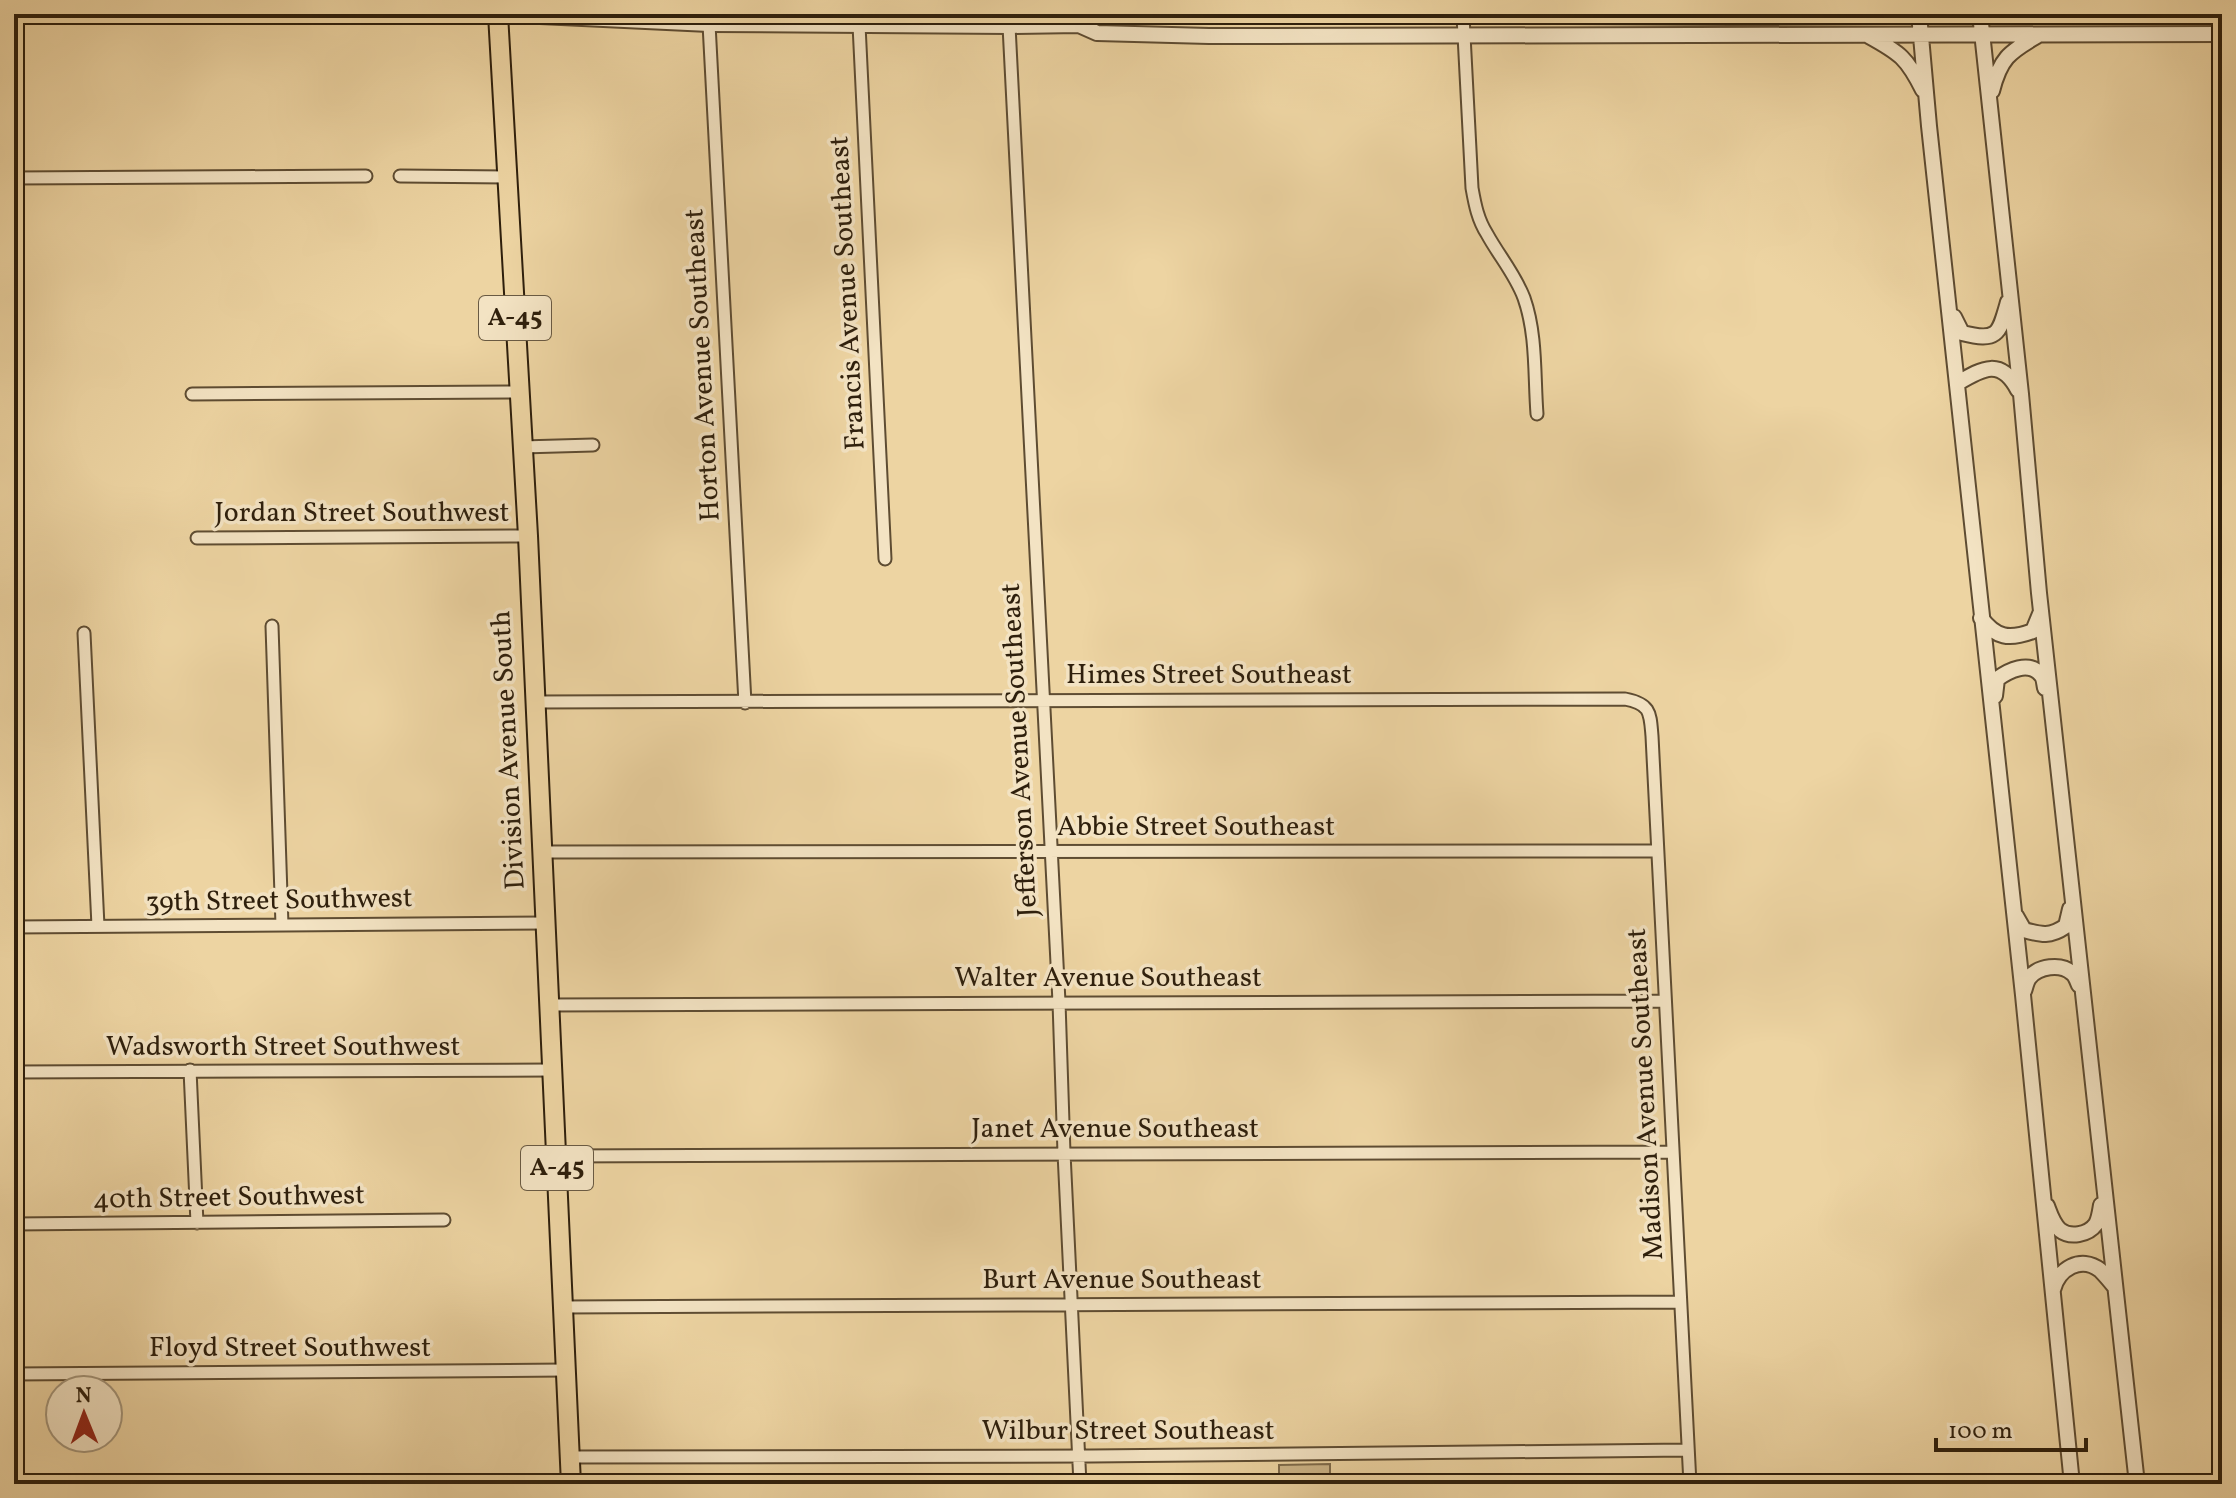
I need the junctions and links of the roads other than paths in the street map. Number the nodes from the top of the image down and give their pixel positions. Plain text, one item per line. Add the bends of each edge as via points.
1 (498, 14) edge
2 (1152, 14) edge
3 (1247, 14) edge
4 (2195, 14) edge
5 (1869, 15) edge
6 (1920, 15) edge
7 (1980, 15) edge
8 (2036, 15) edge
9 (14, 16) edge
10 (1463, 16) edge
11 (1008, 20) edge
12 (709, 24) junction
13 (859, 25) junction
14 (1079, 25) junction
15 (1922, 34) junction
16 (2222, 34) edge
17 (1982, 35) junction
18 (2039, 35) junction
19 (1868, 36) junction
20 (1463, 37) junction
21 (1990, 99) junction
22 (1927, 100) junction
23 (366, 176) dead end
24 (400, 176) dead end
25 (507, 177) junction
26 (14, 178) edge
27 (2010, 295) junction
28 (1949, 305) junction
29 (1958, 383) junction
30 (519, 392) junction
31 (192, 394) dead end
32 (2021, 394) junction
33 (1537, 414) dead end
34 (593, 445) dead end
35 (522, 447) junction
36 (528, 536) junction
37 (197, 538) dead end
38 (885, 559) dead end
39 (2041, 610) junction
40 (1981, 617) junction
41 (272, 626) dead end
42 (84, 633) dead end
43 (1043, 699) junction
44 (535, 702) junction
45 (745, 703) junction
46 (1643, 703) joint
47 (2053, 711) junction
48 (1992, 718) junction
49 (1050, 851) junction
50 (1657, 851) junction
51 (542, 852) junction
52 (2073, 895) junction
53 (2013, 912) junction
54 (545, 923) junction
55 (282, 925) junction
56 (98, 926) junction
57 (14, 927) edge
58 (2083, 992) junction
59 (2023, 995) junction
60 (1665, 1001) junction
61 (1059, 1002) junction
62 (550, 1005) junction
63 (190, 1070) junction
64 (552, 1070) junction
65 (14, 1072) edge
66 (1673, 1152) junction
67 (1064, 1153) junction
68 (556, 1156) junction
69 (2104, 1187) junction
70 (2042, 1195) junction
71 (444, 1220) dead end
72 (197, 1223) junction
73 (14, 1224) edge
74 (2114, 1286) junction
75 (2052, 1295) junction
76 (1680, 1302) junction
77 (1071, 1304) junction
78 (564, 1307) junction
79 (566, 1370) junction
80 (14, 1374) edge
81 (1687, 1450) junction
82 (1078, 1456) junction
83 (570, 1457) junction
84 (571, 1484) edge
85 (1080, 1484) edge
86 (1690, 1484) edge
87 (2072, 1484) edge
88 (2137, 1484) edge

1 - 9 street
1 - 12 street
1 - 25 main road, Division Avenue South / A-45
2 - 14 street via 1101,16
3 - 10 street
4 - 8 street
5 - 6 street
5 - 10 street
6 - 7 street
6 - 15 street
7 - 8 street
7 - 17 street
10 - 20 street
11 - 13 street
11 - 14 street
11 - 43 street, Jefferson Avenue Southeast
12 - 13 street
12 - 45 street, Horton Avenue Southeast
13 - 38 street, Francis Avenue Southeast
14 - 20 street via 1097,33 1130,35
15 - 17 street
15 - 19 street
15 - 22 street
16 - 18 street
17 - 18 street
17 - 21 street
18 - 21 street via 2010,51
19 - 20 street
19 - 22 street via 1895,50 1912,67
20 - 33 street via 1476,212 1524,299
21 - 27 street
22 - 28 street
23 - 26 street
24 - 25 street
25 - 30 main road, Division Avenue South / A-45
27 - 28 street via 2000,329 1991,336 1962,333
27 - 32 street
28 - 29 street
29 - 32 street via 1987,368 2001,370
29 - 40 street
30 - 31 street
30 - 35 main road, Division Avenue South / A-45
32 - 39 street
34 - 35 street
35 - 36 main road, Division Avenue South / A-45
36 - 37 street, Jordan Street Southwest
36 - 44 main road, Division Avenue South / A-45
39 - 40 street via 2033,631 2015,637 1991,631
39 - 47 street
40 - 48 street
41 - 55 street
42 - 56 street
43 - 45 street, Himes Street Southeast
43 - 46 street, Himes Street Southeast
43 - 49 street, Jefferson Avenue Southeast
44 - 45 street, Himes Street Southeast
44 - 51 main road, Division Avenue South / A-45
46 - 50 street, Madison Avenue Southeast via 1650,718
47 - 48 street via 2041,674 2014,668 1997,679
47 - 52 street
48 - 53 street
49 - 50 street, Abbie Street Southeast
49 - 51 street, Abbie Street Southeast
49 - 61 street, Jefferson Avenue Southeast
50 - 60 street, Madison Avenue Southeast
51 - 54 main road, Division Avenue South / A-45
52 - 53 street via 2066,926 2055,933 2024,930
52 - 58 street
53 - 59 street
54 - 55 street, 39th Street Southwest
54 - 62 main road, Division Avenue South / A-45
55 - 56 street, 39th Street Southwest
56 - 57 street, 39th Street Southwest
58 - 59 street via 2074,974 2051,967 2029,978
58 - 69 street
59 - 70 street
60 - 61 street, Walter Avenue Southeast
60 - 66 street, Madison Avenue Southeast
61 - 62 street, Walter Avenue Southeast
61 - 67 street, Jefferson Avenue Southeast
62 - 64 main road, Division Avenue South / A-45
63 - 64 street, Wadsworth Street Southwest
63 - 65 street, Wadsworth Street Southwest
63 - 72 street
64 - 68 main road, Division Avenue South / A-45
66 - 67 street, Janet Avenue Southeast
66 - 76 street, Madison Avenue Southeast
67 - 68 street, Janet Avenue Southeast
67 - 77 street, Jefferson Avenue Southeast
68 - 78 main road, Division Avenue South / A-45
69 - 70 street via 2098,1222 2074,1235 2060,1230
69 - 74 street
70 - 75 street
71 - 72 street, 40th Street Southwest
72 - 73 street, 40th Street Southwest
74 - 75 street via 2099,1269 2075,1265 2060,1273
74 - 88 street
75 - 87 street
76 - 77 street, Burt Avenue Southeast
76 - 81 street, Madison Avenue Southeast
77 - 78 street, Burt Avenue Southeast
77 - 82 street, Jefferson Avenue Southeast
78 - 79 main road, Division Avenue South / A-45
79 - 80 street, Floyd Street Southwest
79 - 83 main road, Division Avenue South / A-45
81 - 82 street, Wilbur Street Southeast
81 - 86 street, Madison Avenue Southeast
82 - 83 street, Wilbur Street Southeast
82 - 85 street, Jefferson Avenue Southeast
83 - 84 main road, Division Avenue South / A-45

